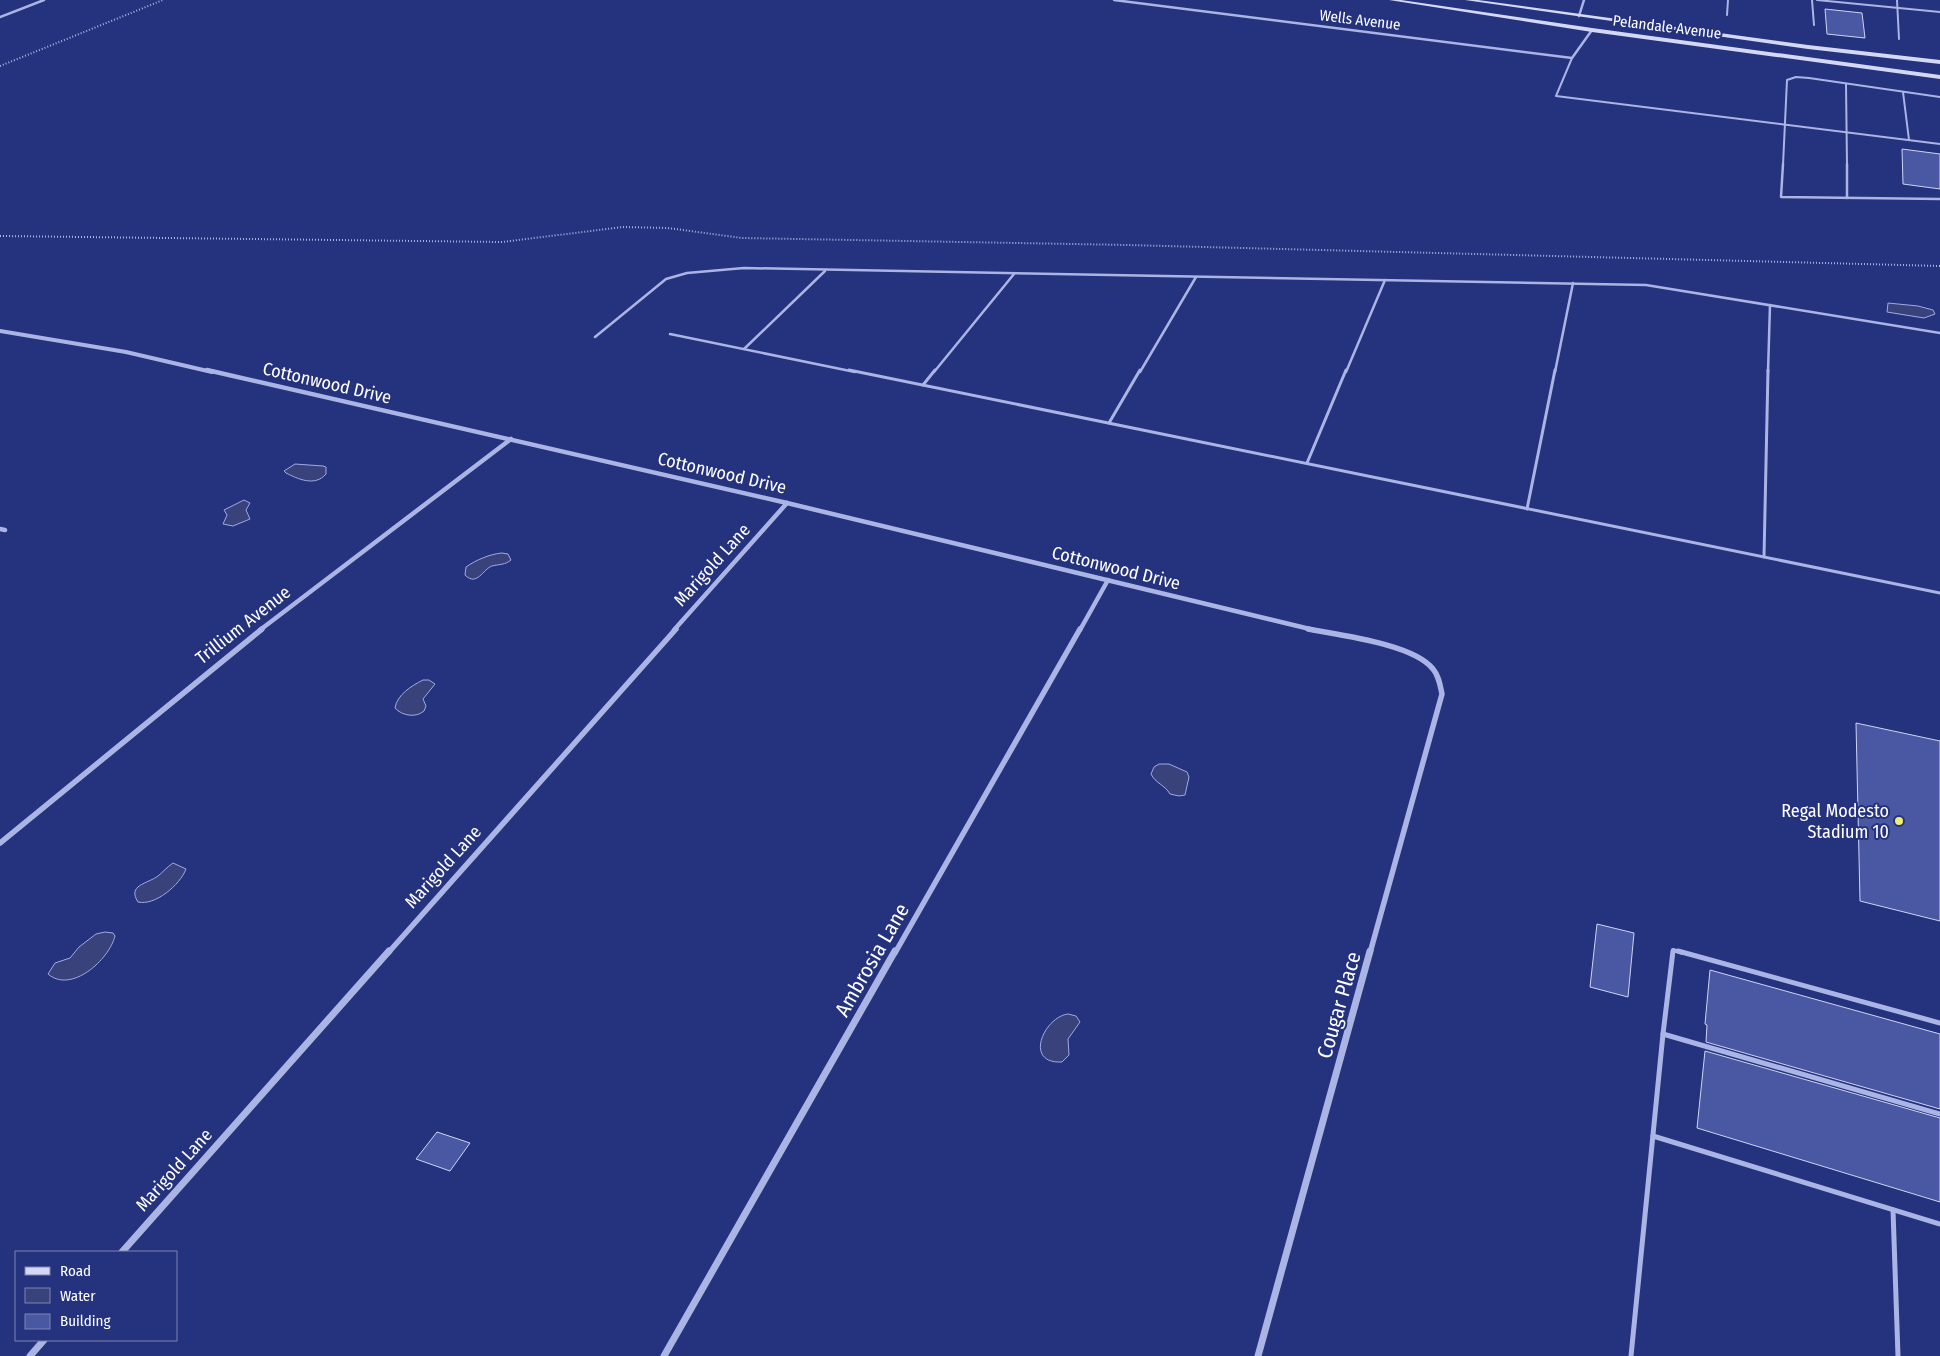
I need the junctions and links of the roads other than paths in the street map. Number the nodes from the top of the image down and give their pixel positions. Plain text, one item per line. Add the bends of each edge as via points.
1 (44, 0) edge
2 (1114, 0) edge
3 (1391, 0) edge
4 (1467, 0) edge
5 (1584, 0) edge
6 (1728, 0) edge
7 (1812, 0) edge
8 (1817, 0) edge
9 (1897, 0) edge
10 (1898, 8) junction
11 (1940, 12) edge
12 (1727, 15) dead end
13 (1579, 16) junction
14 (0, 17) edge
15 (1814, 25) dead end
16 (1592, 30) junction
17 (1899, 39) dead end
18 (1572, 58) junction
19 (1940, 62) edge
20 (1940, 76) edge
21 (1846, 84) junction
22 (1903, 92) junction
23 (1940, 97) edge
24 (1786, 125) junction
25 (1847, 132) junction
26 (1909, 140) junction
27 (1940, 144) edge
28 (1847, 198) junction
29 (1940, 199) edge
30 (825, 271) junction
31 (1014, 274) junction
32 (1196, 277) junction
33 (1385, 280) junction
34 (1573, 283) junction
35 (1770, 305) junction
36 (0, 331) edge
37 (1940, 333) edge
38 (670, 334) dead end
39 (595, 337) dead end
40 (744, 349) junction
41 (923, 385) junction
42 (1109, 423) junction
43 (511, 440) junction
44 (1306, 463) junction
45 (787, 502) junction
46 (1527, 509) junction
47 (1764, 557) junction
48 (1108, 580) junction
49 (1940, 593) edge
50 (1431, 665) joint
51 (0, 843) edge
52 (1940, 1023) edge
53 (1663, 1034) junction
54 (1940, 1114) edge
55 (1653, 1136) junction
56 (1893, 1210) junction
57 (1940, 1224) edge
58 (123, 1251) edge
59 (43, 1341) edge
60 (30, 1356) edge
61 (664, 1356) edge
62 (1258, 1356) edge
63 (1631, 1356) edge
64 (1898, 1356) edge

1 - 14 street
2 - 18 street, Wells Avenue
3 - 16 main road, Pelandale Avenue
4 - 13 main road, Pelandale Avenue
5 - 13 street
6 - 12 lane
7 - 15 lane
8 - 10 lane
9 - 10 lane
10 - 11 lane
10 - 17 lane
13 - 19 main road, Pelandale Avenue
16 - 18 street
16 - 20 main road, Pelandale Avenue
18 - 24 lane via 1556,96
21 - 22 lane
21 - 24 lane via 1796,77 1787,80
21 - 25 lane
22 - 23 lane
22 - 26 lane
24 - 25 lane
24 - 28 lane via 1781,197
25 - 26 lane
25 - 28 lane
26 - 27 lane
28 - 29 lane
30 - 31 lane
30 - 39 lane via 744,268 687,273 666,279
30 - 40 lane
31 - 32 lane
31 - 41 lane
32 - 33 lane
32 - 42 lane
33 - 34 lane
33 - 44 lane
34 - 35 lane via 1646,285
34 - 46 lane
35 - 37 lane
35 - 47 lane
36 - 43 street, Cottonwood Drive via 126,352
38 - 40 lane
40 - 41 lane
41 - 42 lane
42 - 44 lane
43 - 45 street, Cottonwood Drive
43 - 51 street, Trillium Avenue via 246,639
44 - 46 lane
45 - 48 street, Cottonwood Drive
45 - 58 street, Marigold Lane
46 - 47 lane
47 - 49 lane
48 - 50 street, Cottonwood Drive via 1398,648
48 - 61 street, Ambrosia Lane
50 - 62 street, Cougar Place via 1440,678 1442,694
52 - 53 lane via 1673,950
53 - 54 lane
53 - 55 lane
55 - 56 lane
55 - 63 lane
56 - 57 lane
56 - 64 lane
59 - 60 street

